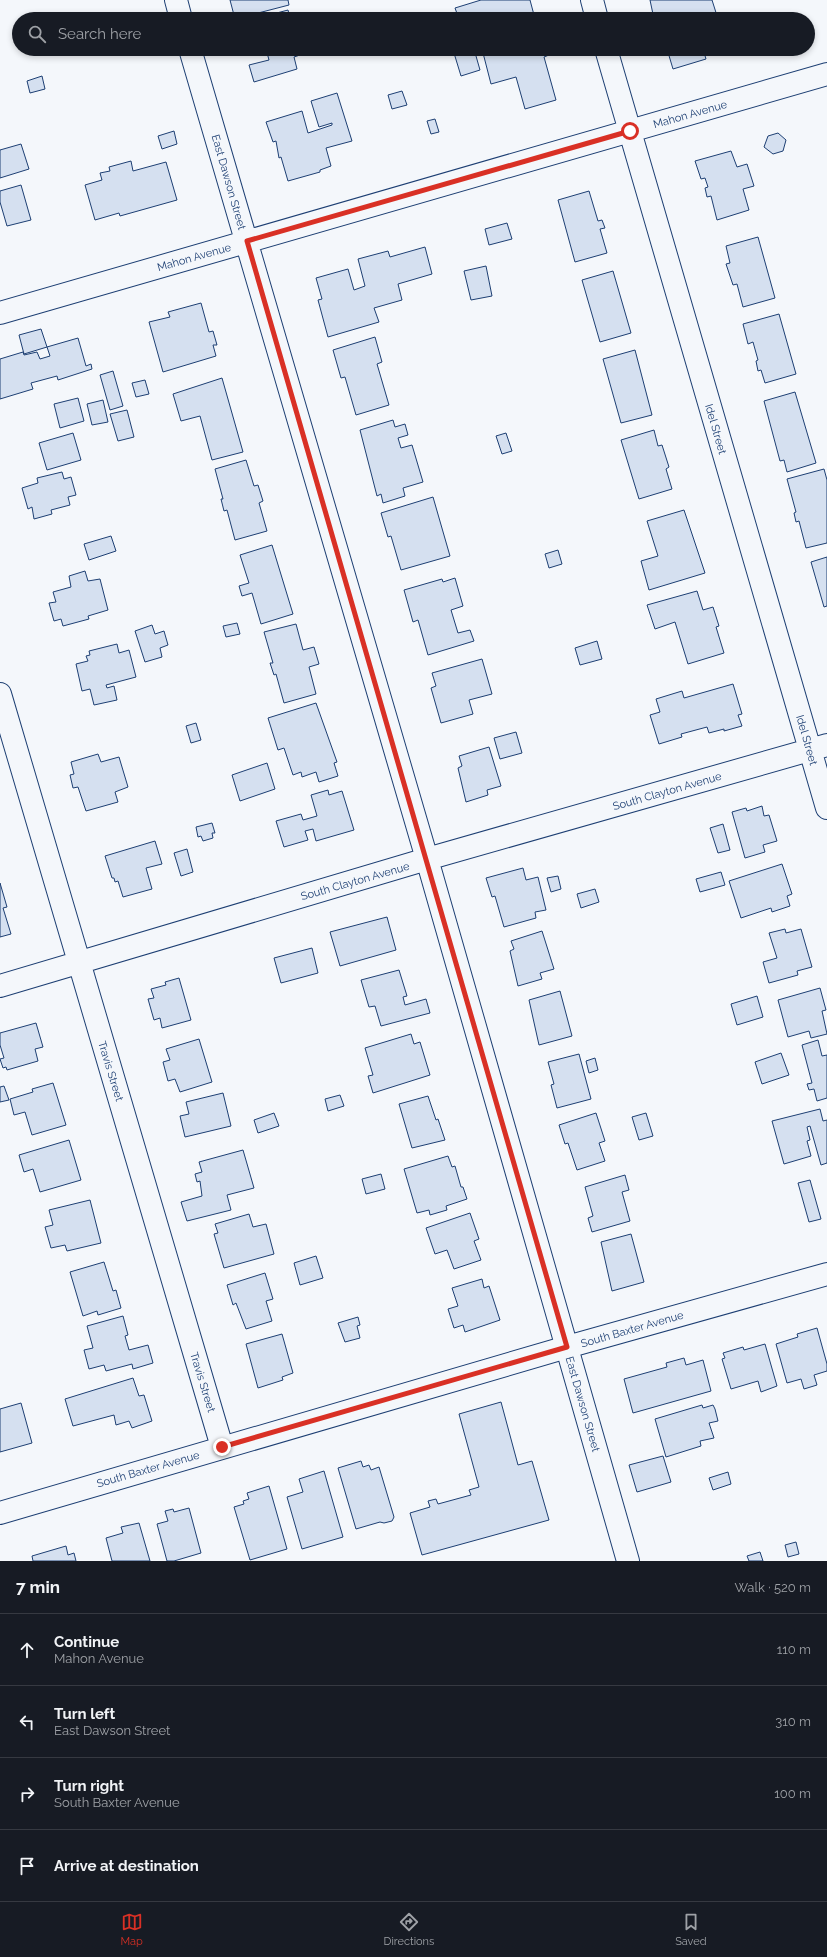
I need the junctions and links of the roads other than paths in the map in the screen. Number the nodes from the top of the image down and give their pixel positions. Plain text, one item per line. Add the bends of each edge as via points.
1 (176, 0) edge
2 (592, 0) edge
3 (180, 12) edge
4 (595, 12) edge
5 (192, 56) edge
6 (608, 56) edge
7 (827, 74) edge
8 (630, 131) junction
9 (247, 241) junction
10 (0, 313) edge
11 (0, 694) edge
12 (819, 748) edge
13 (827, 808) edge
14 (427, 860) junction
15 (79, 962) junction
16 (0, 986) edge
17 (827, 1274) edge
18 (567, 1347) junction
19 (222, 1447) junction
20 (0, 1513) edge
21 (628, 1561) edge

1 - 3 street
2 - 4 street
5 - 9 street, East Dawson Street
6 - 8 street, Idel Street
7 - 8 street, Mahon Avenue
8 - 9 street, Mahon Avenue
8 - 12 street, Idel Street
9 - 10 street, Mahon Avenue
9 - 14 street, East Dawson Street
11 - 15 street, Travis Street
12 - 13 street, Idel Street
12 - 14 street, South Clayton Avenue
14 - 15 street, South Clayton Avenue
14 - 18 street, East Dawson Street
15 - 16 street, South Clayton Avenue
15 - 19 street, Travis Street
17 - 18 street, South Baxter Avenue
18 - 19 street, South Baxter Avenue
18 - 21 street, East Dawson Street
19 - 20 street, South Baxter Avenue

